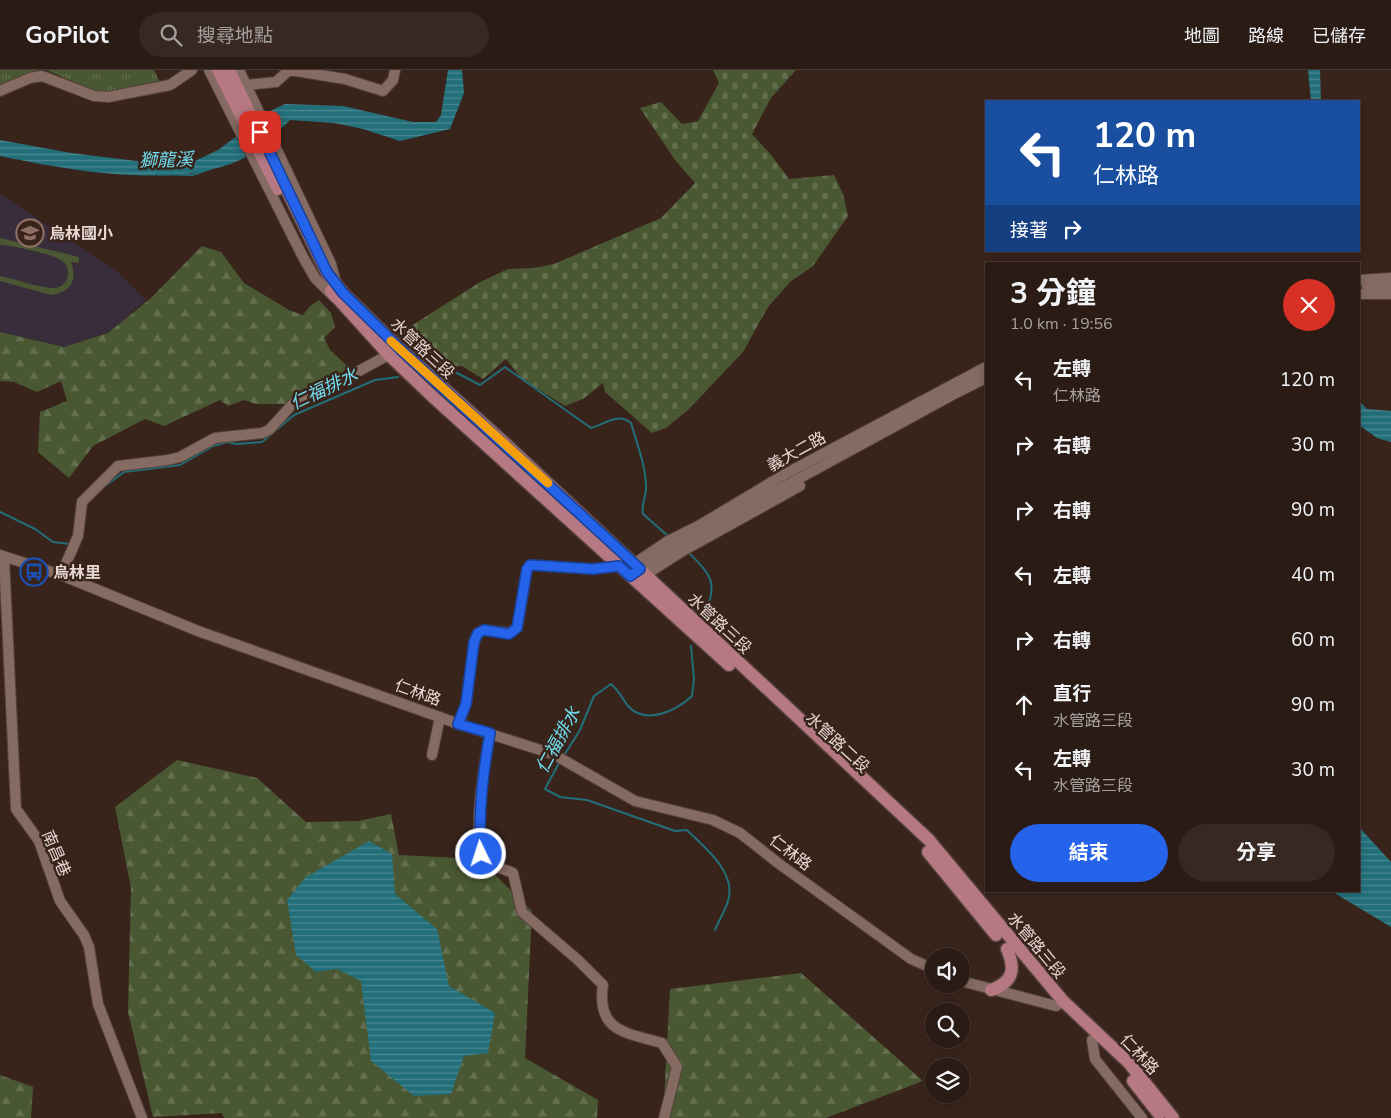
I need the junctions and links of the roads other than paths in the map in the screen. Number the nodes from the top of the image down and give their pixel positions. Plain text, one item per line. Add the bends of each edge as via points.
1 (192, 70) edge
2 (209, 70) edge
3 (218, 70) edge
4 (229, 70) edge
5 (239, 70) edge
6 (395, 70) edge
7 (247, 85) junction
8 (0, 91) edge
9 (241, 106) junction
10 (270, 162) junction
11 (1391, 278) edge
12 (1391, 286) edge
13 (1362, 287) edge
14 (337, 292) junction
15 (1391, 294) edge
16 (395, 352) junction
17 (985, 368) edge
18 (985, 378) edge
19 (985, 386) edge
20 (2, 556) edge
21 (633, 572) junction
22 (61, 575) junction
23 (440, 717) junction
24 (458, 724) junction
25 (490, 733) junction
26 (432, 755) dead end
27 (1007, 949) junction
28 (925, 965) edge
29 (970, 984) edge
30 (991, 990) junction
31 (1059, 1004) junction
32 (1092, 1040) junction
33 (142, 1118) edge
34 (664, 1118) edge
35 (1142, 1118) edge
36 (1162, 1118) edge
37 (1173, 1118) edge

1 - 8 street via 170,85 108,97 94,96 42,76
2 - 9 street
3 - 9 main road
4 - 9 main road
5 - 7 street
6 - 7 street via 393,80 383,91 345,79 296,71 288,71 276,82
7 - 9 street
9 - 10 main road
9 - 10 street
10 - 14 main road, 水管路三段
10 - 14 street, 水管路三段 via 315,278
11 - 13 street
12 - 13 street
13 - 15 street
14 - 16 main road, 水管路三段
16 - 21 main road, 水管路三段
16 - 22 street via 333,385 299,397 262,433 215,438 168,460 118,466 82,502 78,536
17 - 21 street, 義大二路 via 786,473
18 - 21 street, 義大二路
19 - 21 street, 義大二路 via 956,399 681,552
20 - 22 street, 仁林路
20 - 33 street, 南昌巷 via 16,809 39,841 60,901 90,947 98,1004
21 - 24 street via 530,565 517,628 509,634 484,630 478,633 466,704
21 - 27 main road, 水管路二段 via 899,821
21 - 31 main road, 水管路三段 via 929,840
22 - 23 street, 仁林路 via 198,631
23 - 24 street, 仁林路
23 - 26 street
24 - 25 street, 仁林路
25 - 28 street, 仁林路 via 553,754 635,801 713,820 740,832 778,864 911,959
25 - 34 street via 481,782 481,854 487,862 513,873 522,912 603,985 601,1000 608,1021 618,1031 662,1043 677,1067
27 - 30 main road via 1013,968 1002,986
27 - 31 main road, 水管路三段
29 - 30 street, 仁林路
30 - 31 street, 仁林路
31 - 32 main road, 仁林路
31 - 37 main road, 仁林路 via 1129,1063
32 - 35 street via 1095,1059
32 - 36 main road, 仁林路 via 1128,1074

